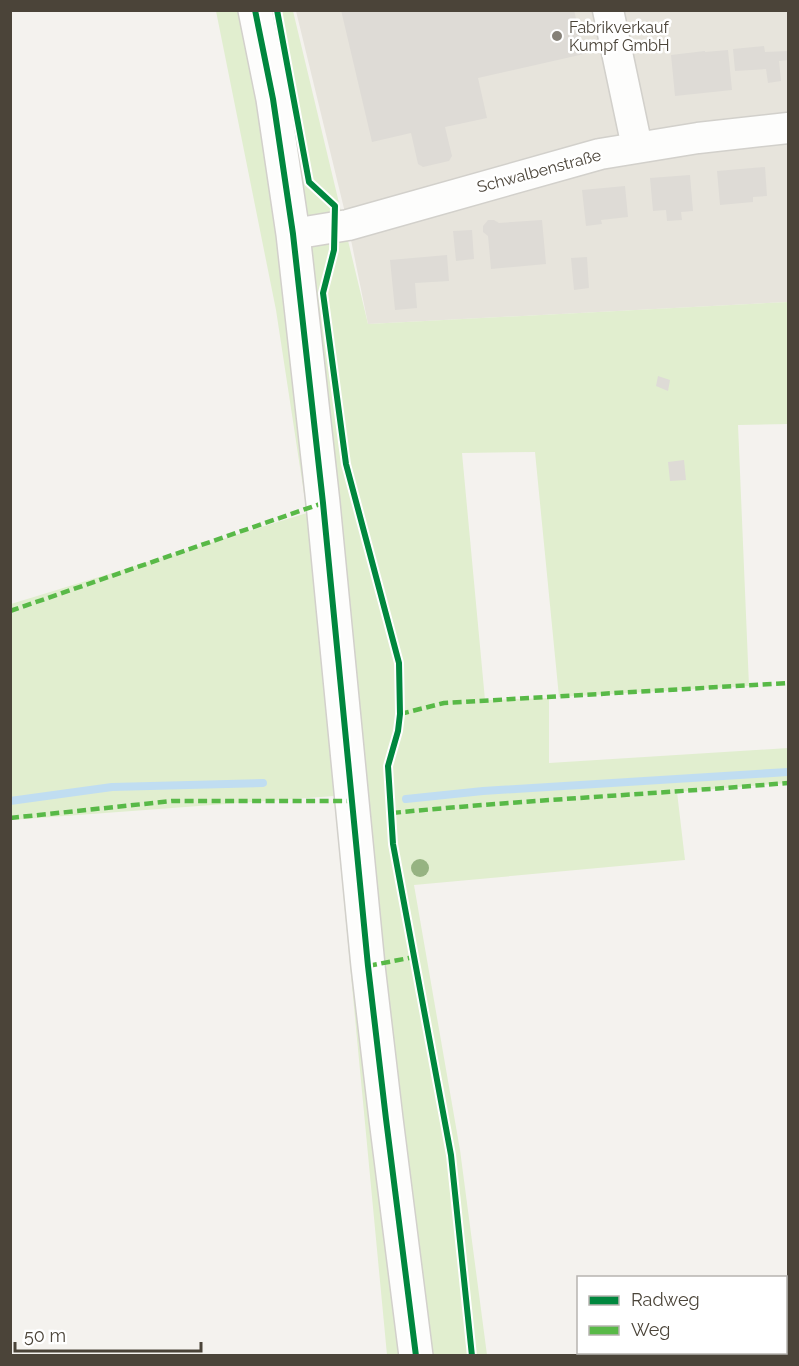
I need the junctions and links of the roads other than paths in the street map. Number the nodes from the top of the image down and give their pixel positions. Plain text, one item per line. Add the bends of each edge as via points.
1 (255, 10) edge
2 (608, 10) edge
3 (789, 128) edge
4 (638, 147) junction
5 (293, 234) junction
6 (416, 1356) edge

1 - 5 street
2 - 4 street
3 - 4 street, Schwalbenstraße
4 - 5 street, Schwalbenstraße via 600,153 348,225
5 - 6 street via 370,988

